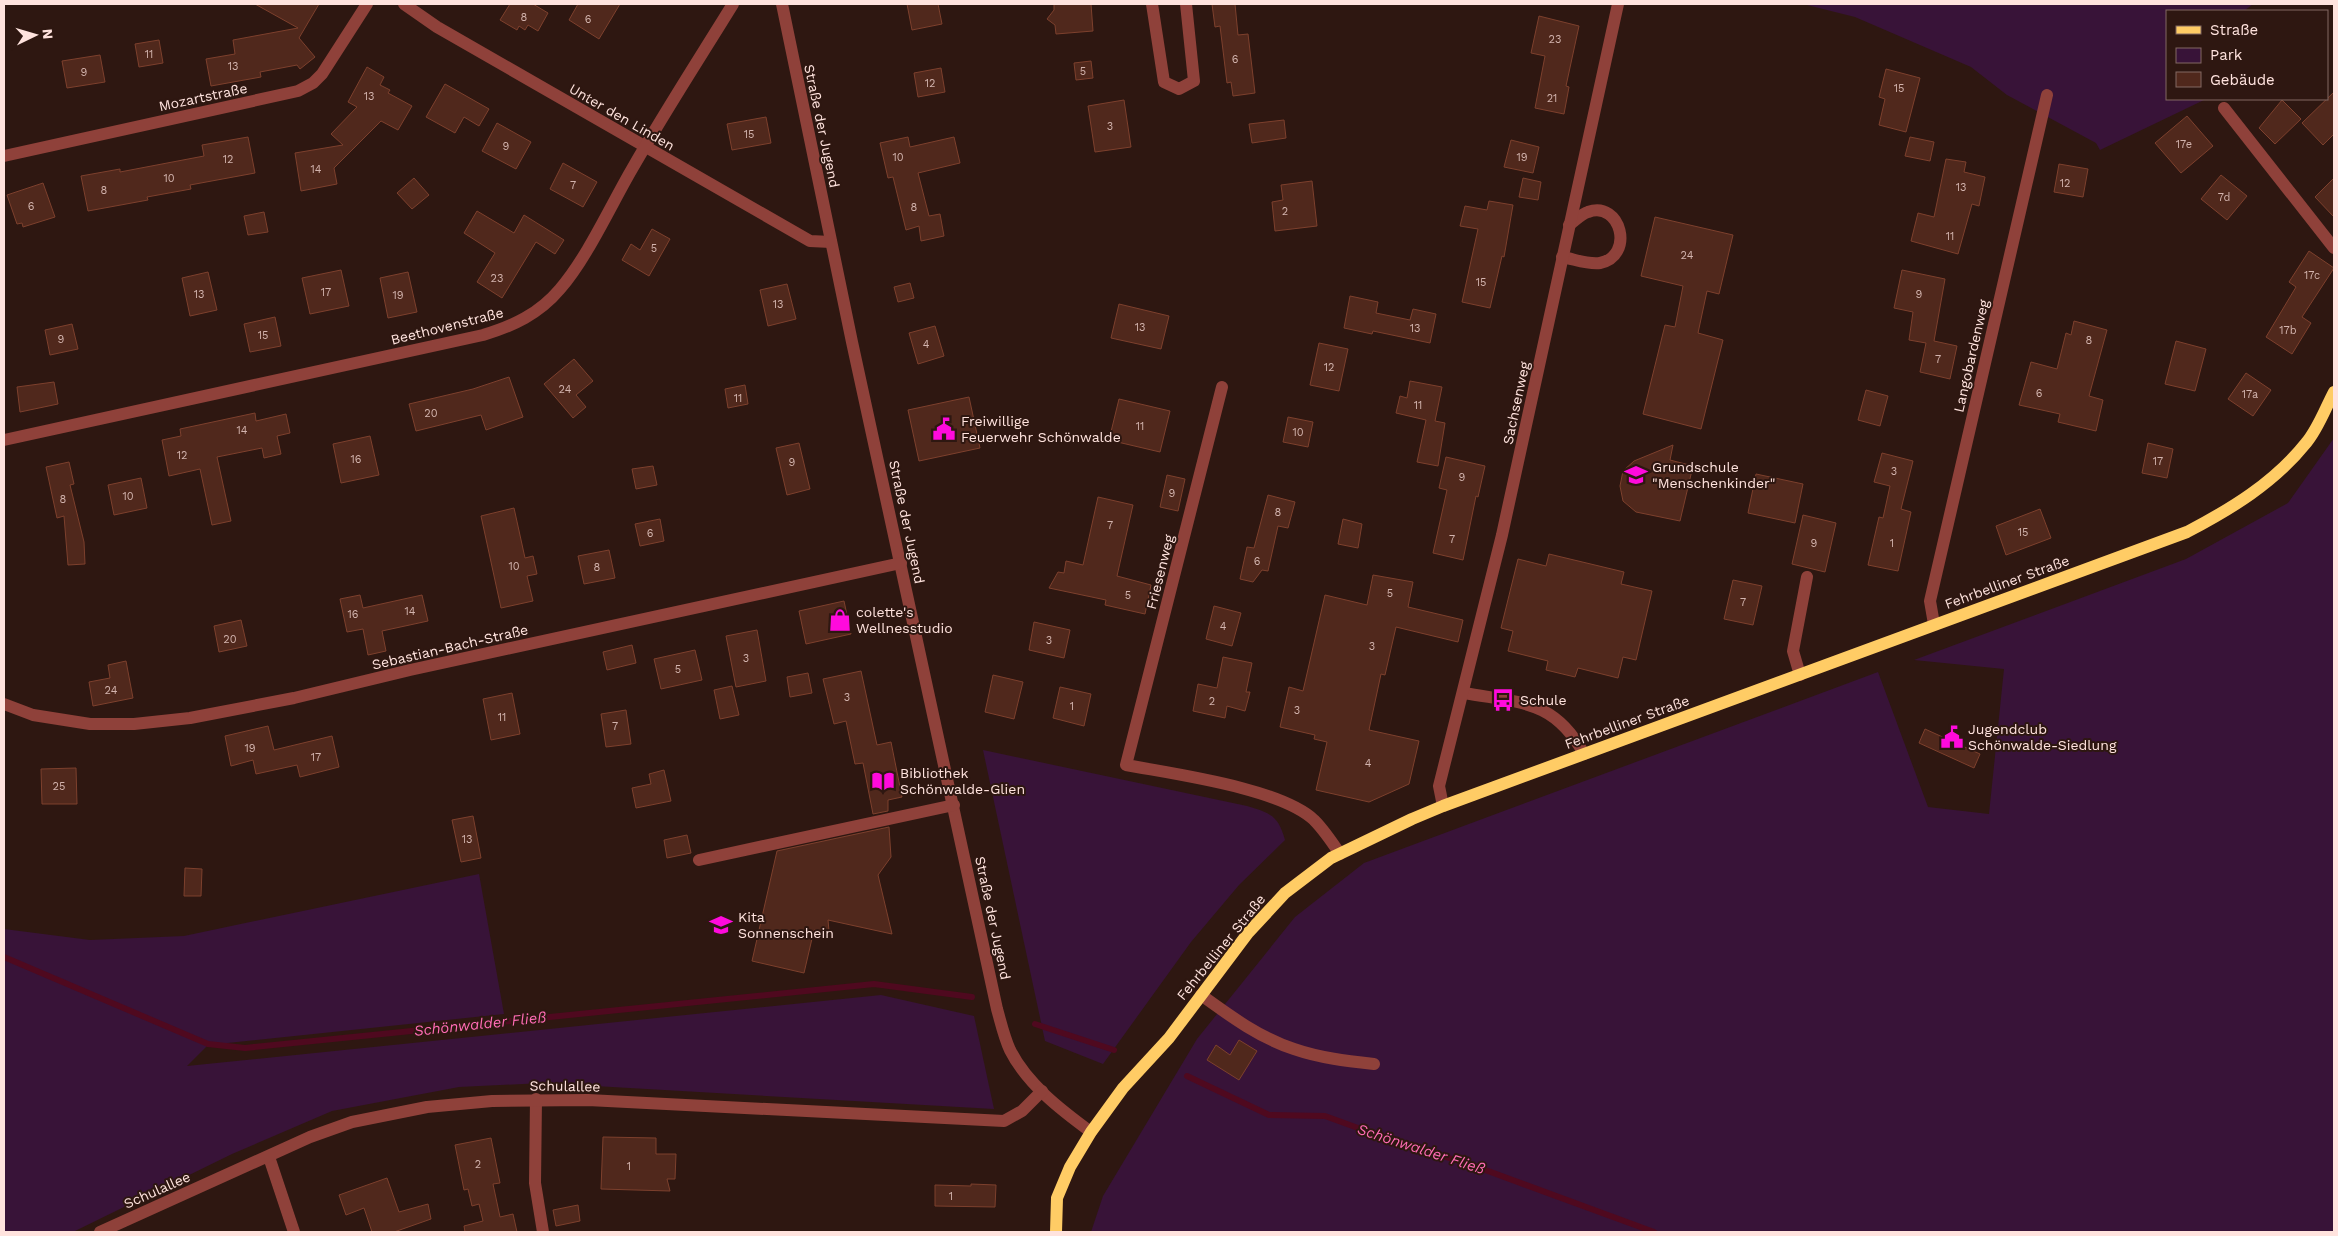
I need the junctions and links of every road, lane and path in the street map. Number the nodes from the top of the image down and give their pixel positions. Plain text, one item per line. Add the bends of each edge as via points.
1 (367, 4) edge
2 (404, 4) edge
3 (733, 4) edge
4 (782, 4) edge
5 (1152, 4) edge
6 (1186, 4) edge
7 (1618, 4) edge
8 (2047, 95) dead end
9 (2224, 108) dead end
10 (644, 148) junction
11 (4, 156) edge
12 (1569, 225) junction
13 (831, 242) junction
14 (2334, 248) edge
15 (1562, 257) junction
16 (1222, 387) dead end
17 (2334, 392) edge
18 (4, 440) edge
19 (901, 563) junction
20 (1807, 577) dead end
21 (1934, 624) junction
22 (1800, 675) junction
23 (1464, 693) junction
24 (4, 704) edge
25 (1584, 754) junction
26 (954, 805) junction
27 (1443, 806) junction
28 (1340, 854) junction
29 (699, 860) dead end
30 (1202, 995) junction
31 (1374, 1064) dead end
32 (1042, 1091) junction
33 (536, 1100) junction
34 (1091, 1132) junction
35 (269, 1157) junction
36 (100, 1232) edge
37 (294, 1232) edge
38 (543, 1232) edge
39 (1056, 1232) edge

1 - 11 street, Mozartstraße via 322,74 298,91
2 - 10 street, Unter den Linden via 437,27
3 - 10 street, Beethovenstraße
4 - 13 street, Straße der Jugend
5 - 6 street via 1164,82 1180,89 1194,81
7 - 12 street, Sachsenweg
8 - 21 street, Langobardenweg via 1930,601
9 - 14 street
10 - 13 street, Unter den Linden via 810,241
10 - 18 street, Beethovenstraße via 560,289 534,314 510,327
12 - 15 street, Sachsenweg
12 - 15 street via 1587,212 1604,212 1618,223 1621,240 1614,256 1598,264
13 - 19 street, Straße der Jugend
15 - 23 street, Sachsenweg via 1530,412
16 - 28 street, Friesenweg via 1126,765 1225,784 1293,805 1313,819
17 - 21 main road, Fehrbelliner Straße via 2307,442 2270,480 2231,509 2187,532
19 - 24 street, Sebastian-Bach-Straße via 294,698 190,718 134,724 90,724 33,715
19 - 26 street, Straße der Jugend
20 - 22 street via 1793,652
21 - 22 main road, Fehrbelliner Straße
22 - 25 main road, Fehrbelliner Straße
23 - 25 street via 1530,705 1550,713 1574,737
23 - 27 street, Sachsenweg via 1439,786
25 - 27 main road, Fehrbelliner Straße
26 - 29 street
26 - 32 street, Straße der Jugend via 997,1009 1010,1049
27 - 28 main road, Fehrbelliner Straße
28 - 30 main road, Fehrbelliner Straße via 1285,893 1248,933
30 - 31 street via 1252,1030 1294,1049
30 - 34 main road, Fehrbelliner Straße via 1169,1038 1123,1088
32 - 33 street, Schulallee via 1022,1111 1004,1121
32 - 34 street, Straße der Jugend
33 - 35 street, Schulallee via 427,1107 352,1122
33 - 38 street via 535,1183
34 - 39 main road, Fehrbelliner Straße via 1070,1167 1057,1198
35 - 36 street, Schulallee
35 - 37 street

